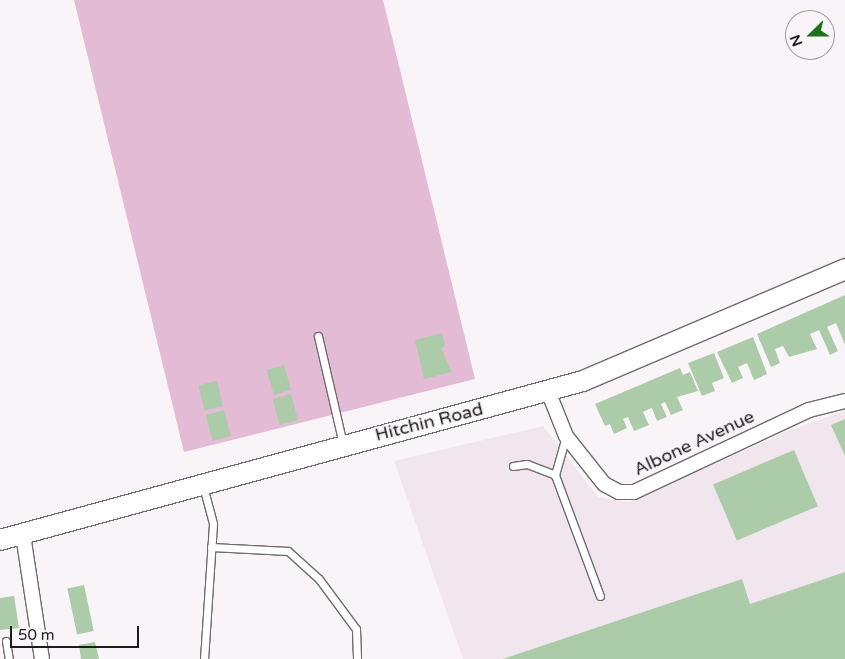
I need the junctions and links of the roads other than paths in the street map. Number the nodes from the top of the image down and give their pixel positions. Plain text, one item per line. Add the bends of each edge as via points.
1 (845, 269) edge
2 (318, 336) dead end
3 (548, 391) junction
4 (845, 400) edge
5 (566, 436) junction
6 (343, 444) junction
7 (513, 466) dead end
8 (555, 475) junction
9 (202, 483) junction
10 (23, 535) junction
11 (0, 540) edge
12 (211, 547) junction
13 (600, 596) dead end
14 (6, 641) dead end
15 (8, 659) edge
16 (42, 659) edge
17 (204, 659) edge
18 (357, 659) edge

1 - 3 street, Hitchin Road via 583,382
2 - 6 lane
3 - 5 street, Albone Avenue
3 - 6 street, Hitchin Road
4 - 5 street, Albone Avenue via 809,410 634,492 619,492 604,484
5 - 8 lane
6 - 9 street, Hitchin Road
7 - 8 lane via 527,464
8 - 13 lane
9 - 10 street, Hitchin Road
9 - 12 lane via 213,524
10 - 11 street, Hitchin Road
10 - 16 street
12 - 17 lane
12 - 18 lane via 288,551 319,579 356,629
14 - 15 lane

